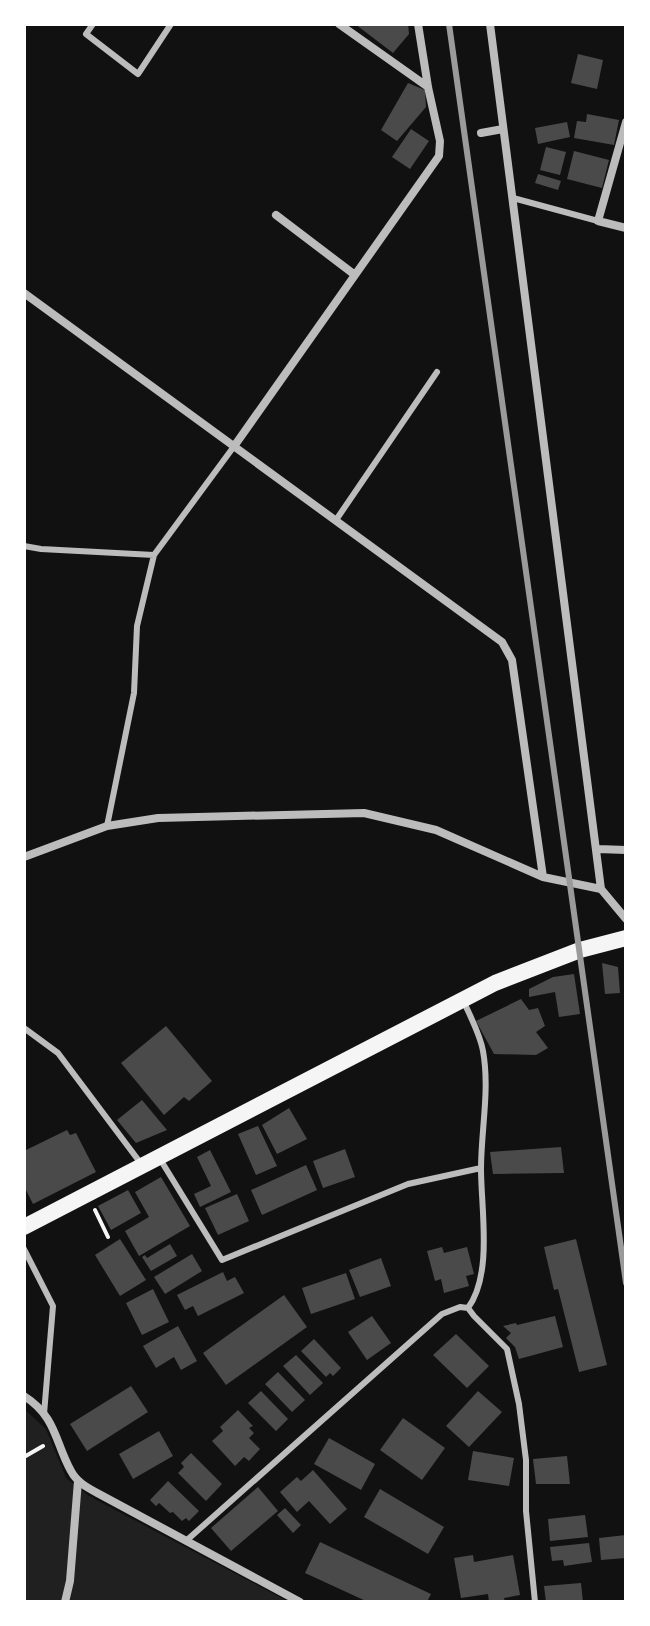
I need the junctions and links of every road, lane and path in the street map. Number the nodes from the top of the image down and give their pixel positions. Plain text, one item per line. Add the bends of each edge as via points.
1 (93, 24) edge
2 (171, 24) edge
3 (339, 24) edge
4 (418, 24) edge
5 (490, 24) edge
6 (428, 87) junction
7 (626, 122) edge
8 (503, 129) junction
9 (481, 133) dead end
10 (513, 198) junction
11 (276, 215) dead end
12 (598, 221) junction
13 (626, 228) edge
14 (355, 275) junction
15 (24, 293) edge
16 (437, 372) dead end
17 (235, 445) junction
18 (336, 520) junction
19 (24, 546) edge
20 (154, 555) junction
21 (107, 826) junction
22 (598, 849) junction
23 (626, 850) edge
24 (24, 857) edge
25 (543, 877) junction
26 (601, 889) junction
27 (626, 919) edge
28 (626, 938) edge
29 (463, 1000) junction
30 (24, 1028) edge
31 (158, 1156) junction
32 (142, 1165) junction
33 (481, 1168) junction
34 (87, 1194) junction
35 (24, 1227) edge
36 (108, 1237) dead end
37 (24, 1249) edge
38 (468, 1308) junction
39 (24, 1396) edge
40 (44, 1415) junction
41 (78, 1481) junction
42 (187, 1540) junction
43 (65, 1602) edge
44 (300, 1602) edge
45 (535, 1602) edge

1 - 2 lane via 86,34 138,74
3 - 6 street
4 - 6 street
5 - 8 street
6 - 14 street via 444,140 439,156
7 - 12 street
8 - 9 street
8 - 10 street
10 - 12 lane
10 - 22 street
11 - 14 street
12 - 13 street
14 - 17 street
15 - 17 street
16 - 18 lane
17 - 18 street
17 - 20 lane
18 - 25 street via 502,642 512,660
19 - 20 lane
20 - 21 lane via 137,626 134,693
21 - 24 street
21 - 25 street via 158,818 364,813 436,830
22 - 23 street
22 - 26 street
25 - 26 street
26 - 27 street
28 - 29 main road via 580,950
29 - 31 main road
29 - 33 lane via 483,1049
30 - 32 lane via 58,1053
31 - 32 main road
31 - 33 lane via 222,1260 408,1184
32 - 34 main road
33 - 38 lane via 483,1251 477,1296
34 - 35 main road
34 - 36 path
37 - 40 lane via 53,1306
38 - 42 lane via 442,1314
38 - 45 lane via 507,1349 526,1460
39 - 40 street
40 - 41 street
41 - 42 street
41 - 43 street
42 - 44 street

